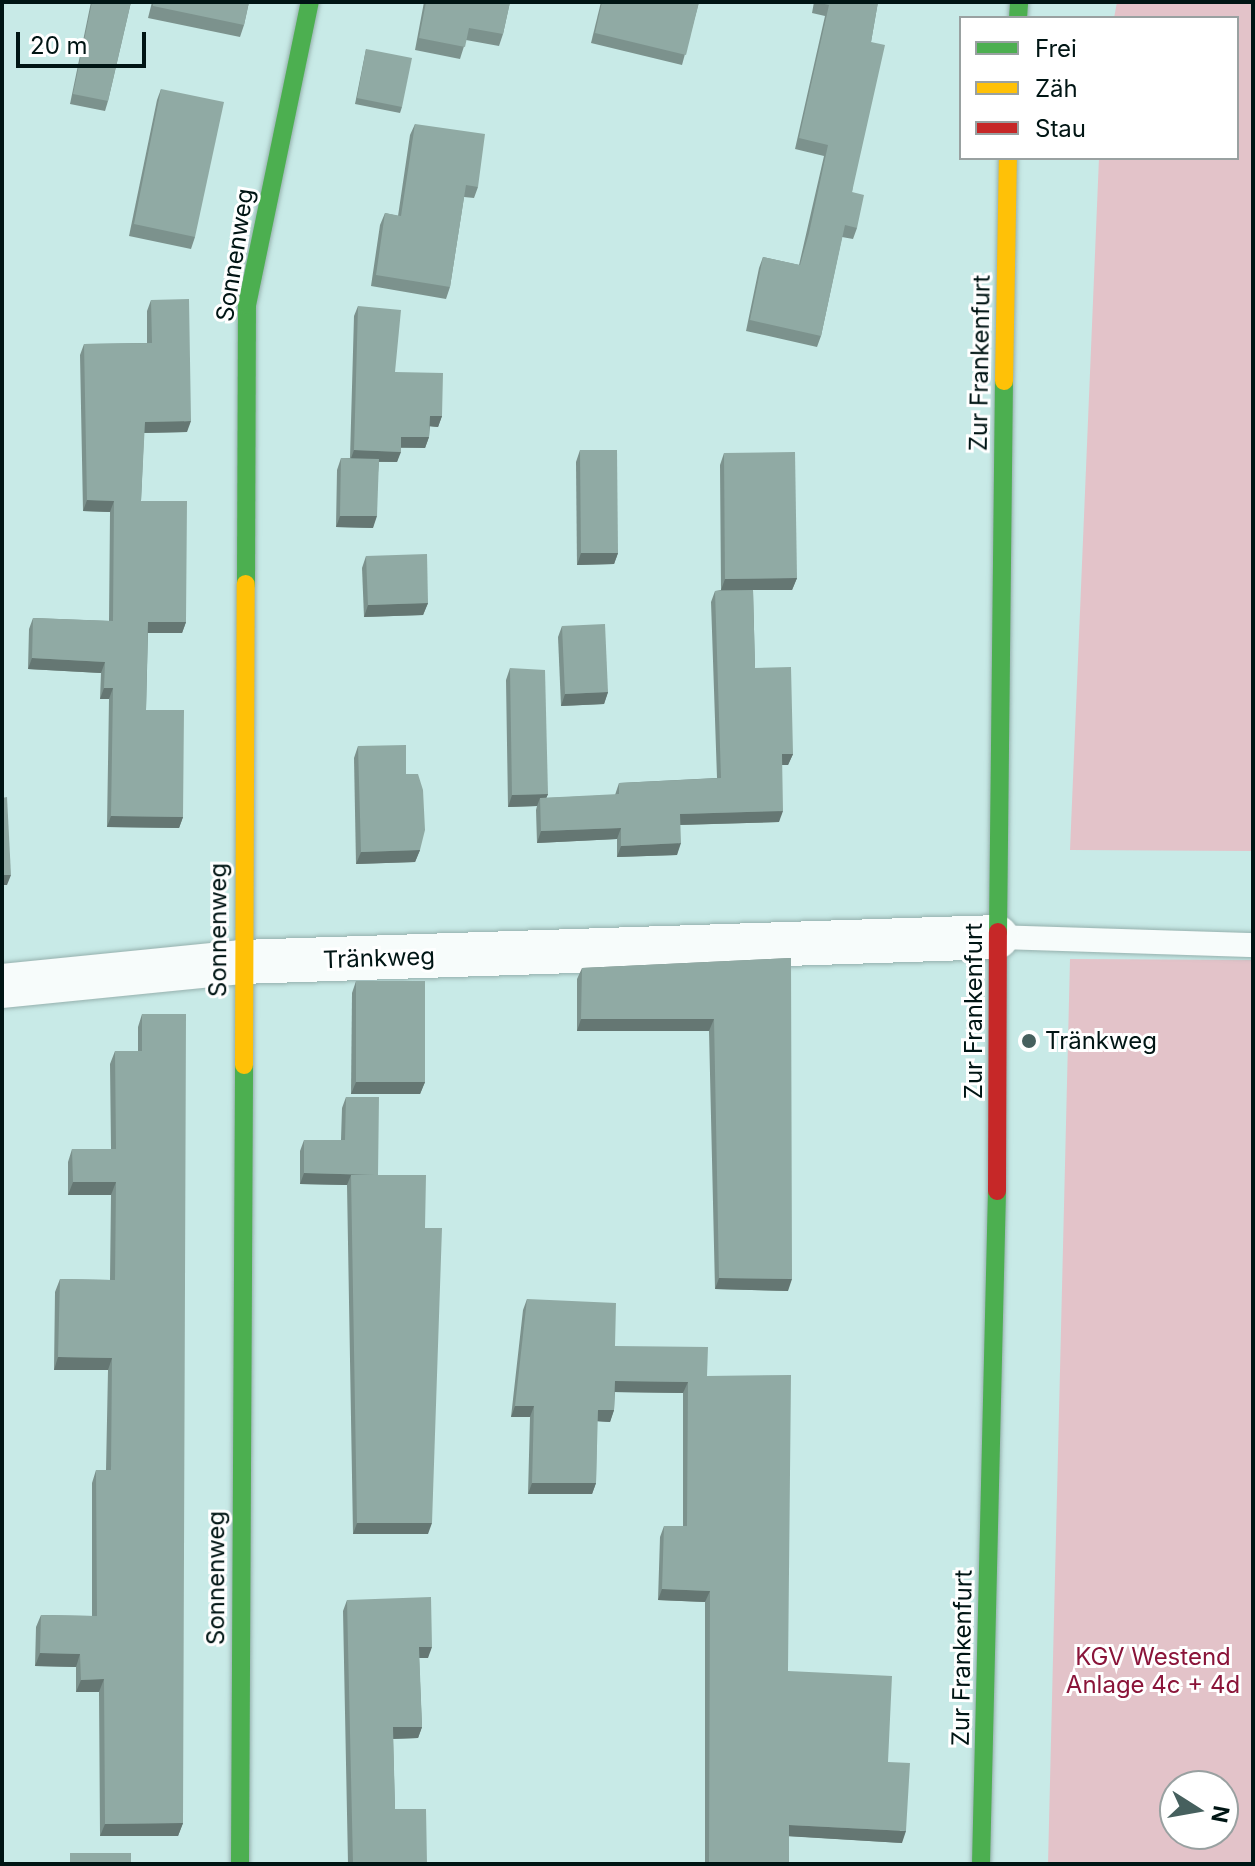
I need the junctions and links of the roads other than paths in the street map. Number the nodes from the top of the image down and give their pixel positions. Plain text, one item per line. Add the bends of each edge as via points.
1 (310, 2) edge
2 (1008, 160) edge
3 (997, 937) junction
4 (1253, 945) edge
5 (241, 962) junction
6 (2, 986) edge
7 (240, 1864) edge
8 (981, 1864) edge

1 - 5 street, Sonnenweg via 247,305
2 - 3 street, Zur Frankenfurt
3 - 4 lane
3 - 5 street, Tränkweg
3 - 8 street, Zur Frankenfurt
5 - 6 street, Tränkweg
5 - 7 street, Sonnenweg

